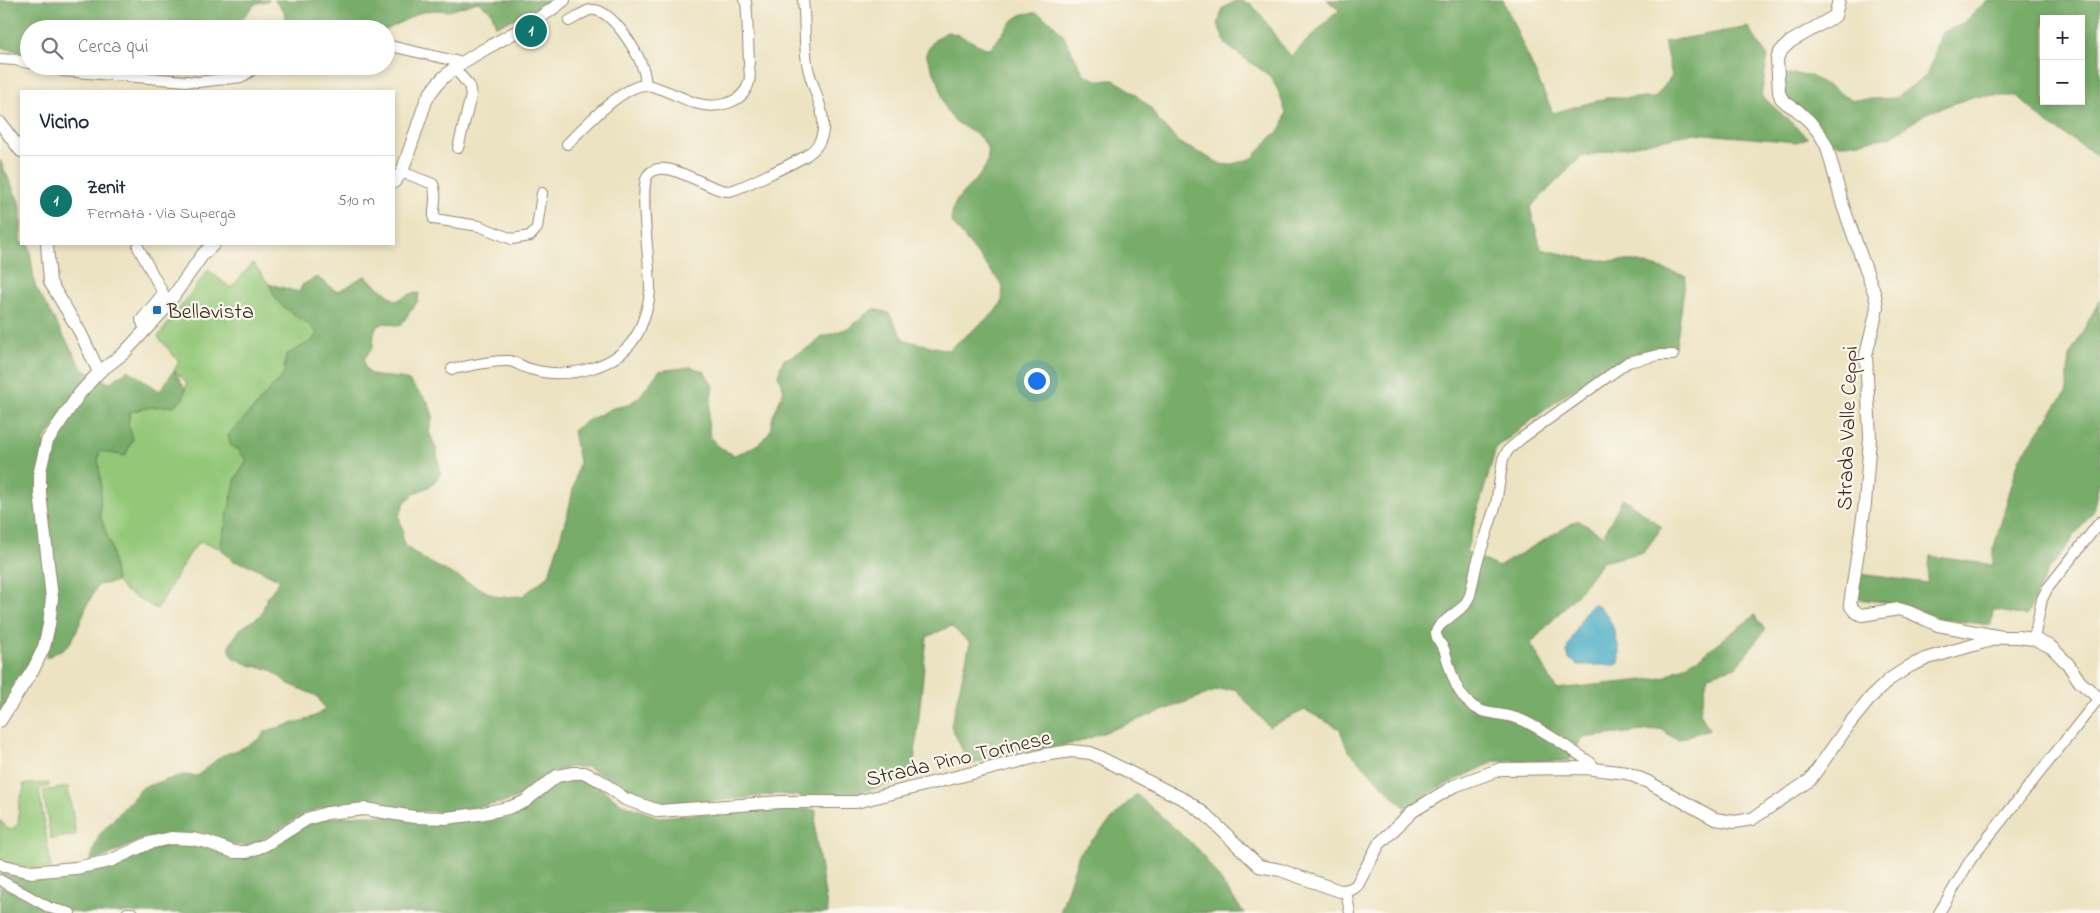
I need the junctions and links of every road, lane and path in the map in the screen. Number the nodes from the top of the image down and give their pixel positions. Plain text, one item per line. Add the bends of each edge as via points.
1 (564, 0) edge
2 (744, 0) edge
3 (804, 0) edge
4 (1838, 0) edge
5 (569, 21) dead end
6 (395, 48) edge
7 (0, 60) edge
8 (20, 61) edge
9 (457, 65) junction
10 (119, 75) edge
11 (245, 75) edge
12 (646, 85) junction
13 (0, 123) edge
14 (567, 144) dead end
15 (458, 148) dead end
16 (20, 150) edge
17 (398, 177) edge
18 (542, 193) dead end
19 (47, 245) edge
20 (213, 245) edge
21 (138, 247) dead end
22 (144, 330) junction
23 (1673, 355) dead end
24 (452, 368) dead end
25 (99, 372) junction
26 (2100, 522) edge
27 (2002, 637) junction
28 (2034, 639) junction
29 (2099, 699) edge
30 (0, 721) edge
31 (1597, 770) junction
32 (0, 865) edge
33 (0, 880) edge
34 (1346, 891) junction
35 (70, 913) edge
36 (127, 913) edge
37 (132, 913) edge
38 (1350, 913) edge
39 (1939, 913) edge

1 - 9 street
2 - 12 street via 748,22 749,82 743,94 730,104 697,104
3 - 24 street via 808,67 823,129 820,143 808,155 729,192 675,171 658,169 648,175 644,202 650,293 638,333 620,355 590,370 566,373 529,369 508,361
4 - 27 street, Strada Valle Ceppi via 1835,16 1790,42 1777,58 1781,98 1810,122 1827,148 1843,206 1876,295 1877,306 1866,355 1870,438 1865,504 1851,608 1862,615 1899,609 1938,625
5 - 12 street via 590,10 602,12 612,20 632,46 643,69
6 - 9 street
7 - 8 street
9 - 15 street via 469,85 471,96
9 - 17 street via 431,90
10 - 11 street via 198,82
12 - 14 street via 634,88 612,102
13 - 16 street
17 - 18 street via 434,184 437,196 434,219 479,226 512,239 530,236 537,228
19 - 25 street via 50,282
20 - 22 street via 163,311
21 - 22 street via 163,294 141,320
22 - 25 street via 124,353
23 - 31 street via 1641,358 1623,365 1508,450 1503,459 1496,504 1470,595 1465,605 1436,631 1448,668 1470,704 1486,712 1524,721
25 - 30 street via 47,441 40,471 40,493 52,598 50,625 34,668
26 - 28 street via 2047,589
27 - 28 street
27 - 31 street via 1928,658 1890,679 1850,723 1810,780 1752,819 1735,822 1715,818 1627,773
28 - 29 street via 2051,647
29 - 39 street via 1972,859
31 - 34 street via 1501,769 1454,786 1401,820 1379,844 1357,885
32 - 34 street, Strada Pino Torinese via 31,872 75,868 110,860 149,843 171,838 192,839 234,852 247,852 265,845 307,819 327,813 365,809 414,817 479,814 524,802 557,776 572,773 585,773 625,799 659,811 781,802 856,802 1044,755 1072,751 1092,753 1187,801 1259,866
33 - 35 street via 50,908
34 - 38 street
36 - 37 street

